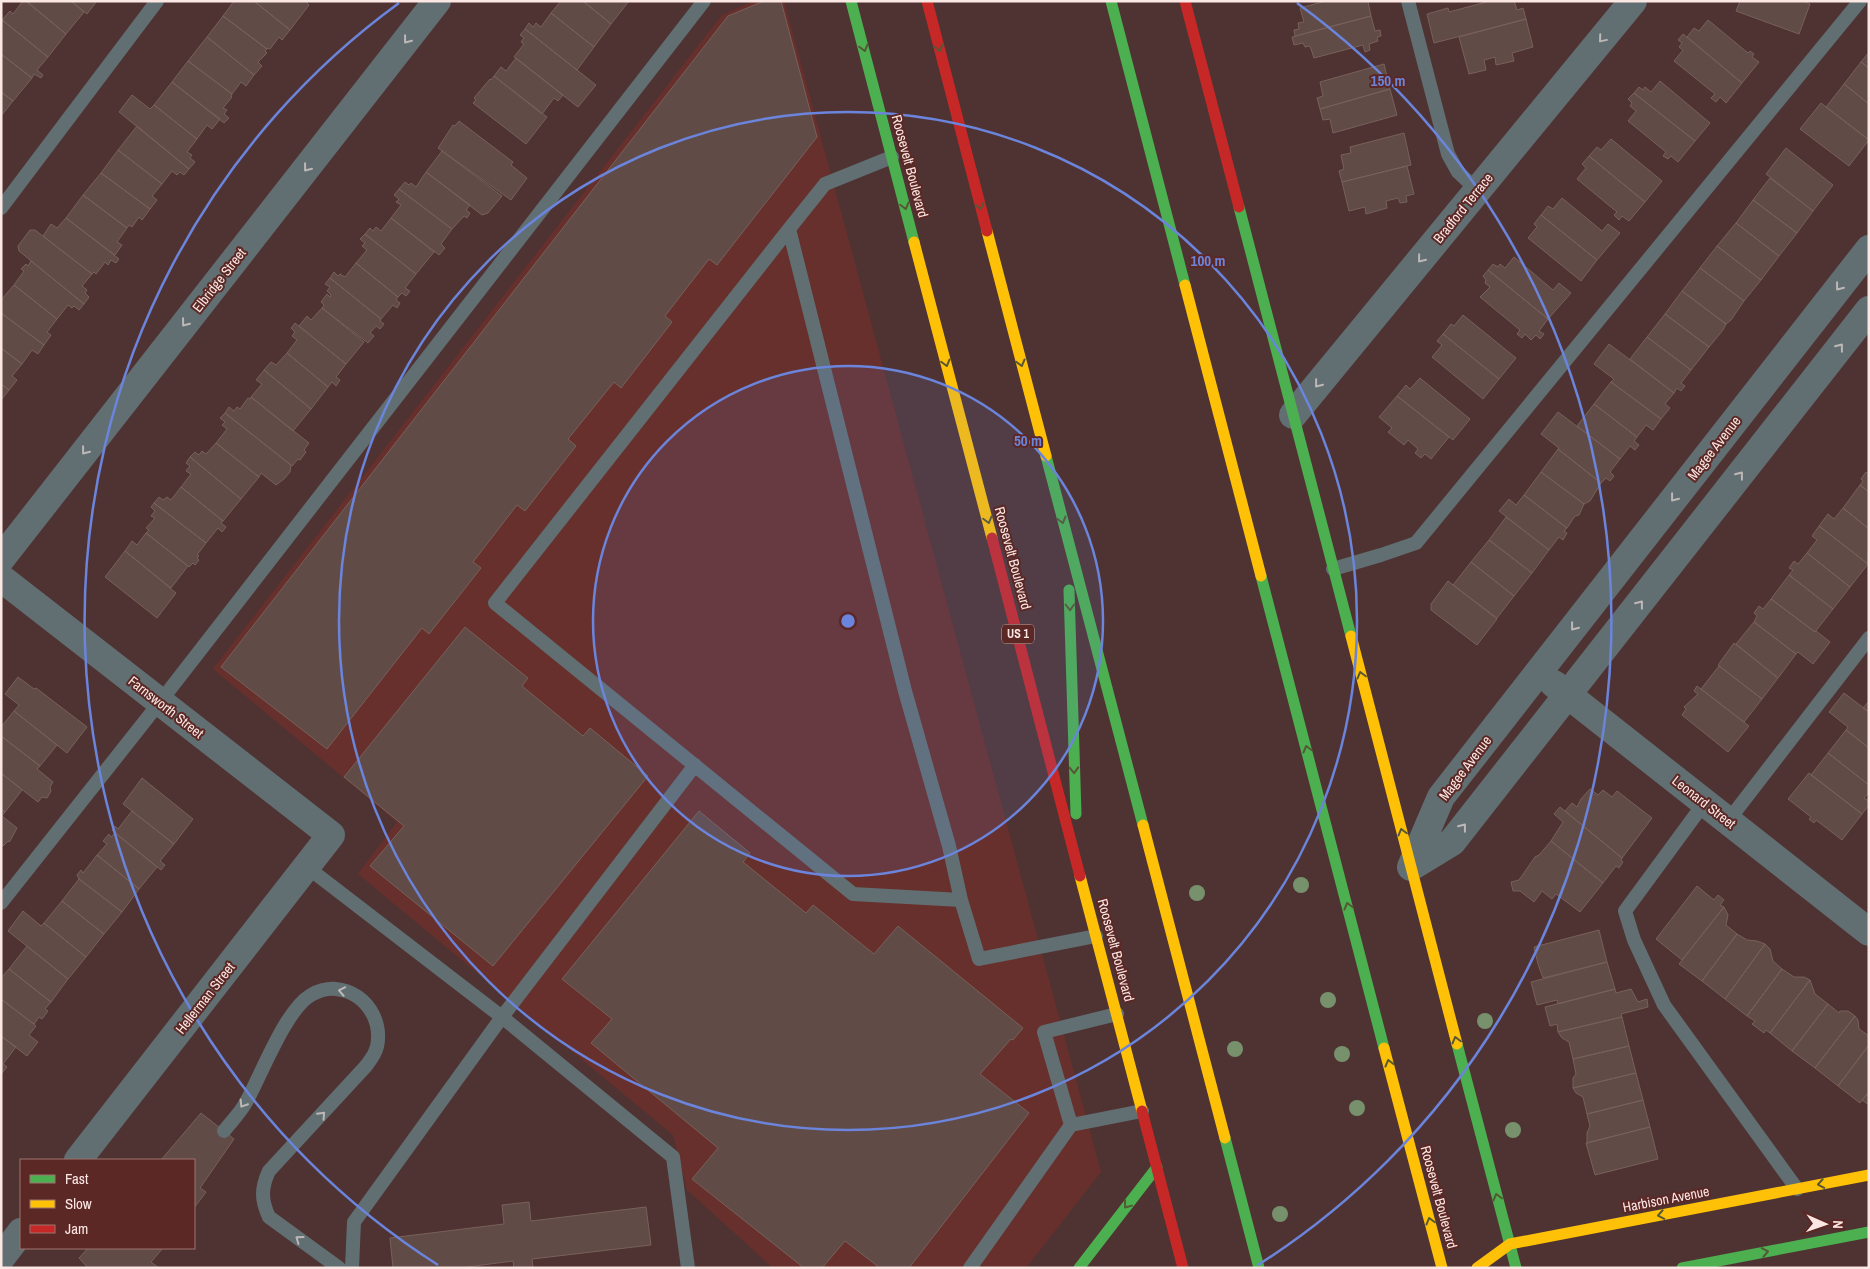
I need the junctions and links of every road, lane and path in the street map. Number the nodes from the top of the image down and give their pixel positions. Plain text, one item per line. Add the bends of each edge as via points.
1 (157, 1) edge
2 (437, 1) edge
3 (704, 1) edge
4 (851, 1) edge
5 (1111, 1) edge
6 (1176, 1) edge
7 (1184, 1) edge
8 (1408, 1) edge
9 (1633, 1) edge
10 (1860, 1) edge
11 (927, 4) edge
12 (1192, 30) junction
13 (892, 157) junction
14 (1477, 190) junction
15 (1, 208) edge
16 (789, 229) junction
17 (1869, 249) edge
18 (1869, 310) edge
19 (1293, 415) junction
20 (1068, 541) junction
21 (1, 558) edge
22 (1333, 569) junction
23 (1, 578) edge
24 (1869, 638) edge
25 (1539, 672) junction
26 (1568, 695) junction
27 (160, 702) junction
28 (695, 765) junction
29 (1705, 802) junction
30 (1728, 821) junction
31 (331, 835) joint
32 (1077, 861) junction
33 (306, 867) junction
34 (1411, 867) junction
35 (961, 900) junction
36 (1, 903) edge
37 (1869, 932) edge
38 (1096, 936) junction
39 (1117, 1014) junction
40 (502, 1017) junction
41 (1142, 1111) junction
42 (1071, 1125) junction
43 (224, 1131) dead end
44 (79, 1159) edge
45 (1157, 1167) junction
46 (1869, 1176) edge
47 (1797, 1189) junction
48 (1869, 1232) edge
49 (20, 1233) edge
50 (1510, 1244) junction
51 (1, 1258) edge
52 (1733, 1263) edge
53 (339, 1268) edge
54 (352, 1268) edge
55 (688, 1268) edge
56 (970, 1268) edge
57 (1079, 1268) edge
58 (1183, 1268) edge
59 (1258, 1268) edge
60 (1442, 1268) edge
61 (1477, 1268) edge
62 (1516, 1268) edge
63 (1682, 1268) edge

1 - 15 lane
2 -> 21 street, Elbridge Street
3 - 27 lane
4 -> 13 main road, Roosevelt Boulevard / US 1
60 -> 5 main road, Roosevelt Boulevard
6 - 12 main road
7 - 12 main road
8 - 14 lane via 1448,154 1458,172
9 -> 14 street, Bradford Terrace
10 - 22 lane via 1416,543
11 -> 20 main road
12 - 19 main road
13 - 16 lane via 825,184
13 -> 32 main road, Roosevelt Boulevard / US 1
14 -> 19 street, Bradford Terrace
16 - 28 lane via 495,603
16 - 35 lane via 905,692
17 -> 25 street, Magee Avenue
26 -> 18 street
19 - 22 main road
20 -> 32 main road
20 - 59 main road
34 -> 22 main road
23 - 27 street, Farnsworth Street
24 - 30 lane
25 - 26 street, Leonard Street
25 - 34 street, Magee Avenue via 1441,797
26 - 29 street, Leonard Street
34 -> 26 street via 1452,842
27 - 31 street, Farnsworth Street
27 - 36 lane
28 - 35 lane via 853,894
28 - 40 lane
29 - 30 street, Leonard Street
29 - 47 lane via 1625,911 1634,940 1664,1005
30 - 37 street, Leonard Street
31 - 33 street, Hellerman Street
32 - 38 main road, Roosevelt Boulevard / US 1
33 - 40 lane
33 - 44 street, Hellerman Street
50 -> 34 main road
35 - 38 lane via 979,959
38 - 39 main road, Roosevelt Boulevard / US 1
39 - 41 main road, Roosevelt Boulevard / US 1
39 - 42 lane via 1044,1032
40 - 54 lane via 354,1222
40 - 55 lane via 673,1157
41 - 42 lane
41 - 45 main road, Roosevelt Boulevard / US 1
42 - 56 lane
53 -> 43 lane via 269,1217 262,1194 269,1171 375,1055 378,1026 365,1001 352,993 338,990 310,995 291,1014 244,1105
45 -> 57 main road
45 - 58 main road, Roosevelt Boulevard / US 1
46 -> 47 main road, Harbison Avenue
47 -> 50 main road, Harbison Avenue
52 -> 48 main road
49 - 51 street
50 - 61 main road, Harbison Avenue
50 - 62 main road
52 - 63 main road

